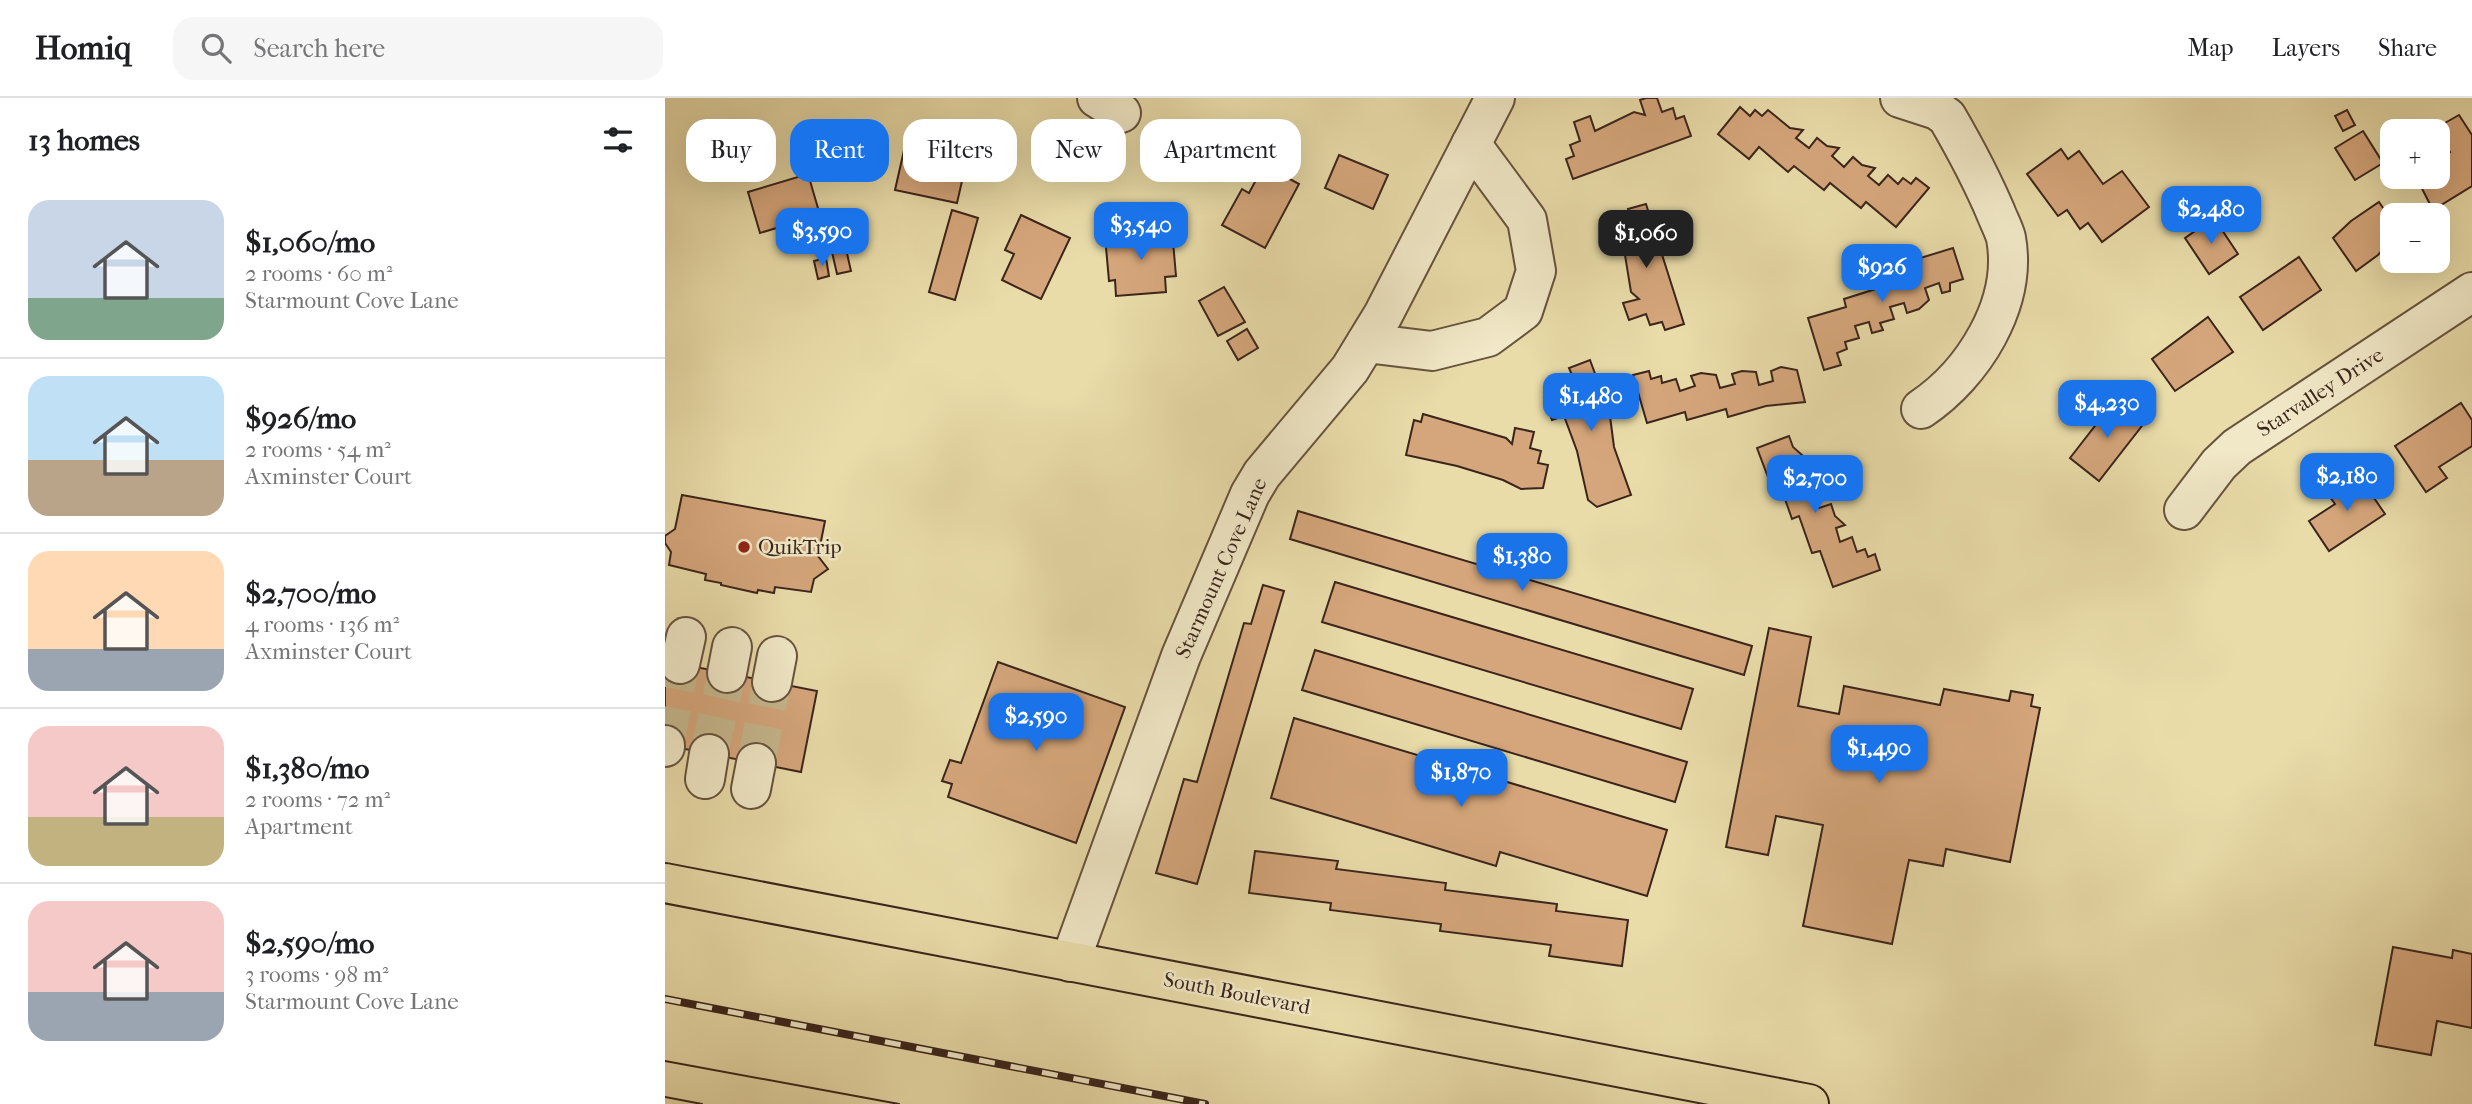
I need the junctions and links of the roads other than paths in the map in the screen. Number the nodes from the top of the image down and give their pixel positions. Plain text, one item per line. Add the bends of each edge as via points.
1 (1495, 98) edge
2 (1900, 98) edge
3 (1471, 144) junction
4 (2472, 292) edge
5 (1366, 343) junction
6 (1921, 409) dead end
7 (2184, 510) dead end
8 (665, 883) edge
9 (1070, 962) junction
10 (1809, 1104) edge

1 - 3 street, Starmount Cove Lane
2 - 6 street via 1947,117 1985,186 2005,238 2004,284 1997,317 1983,346 1936,399
3 - 5 street, Starmount Cove Lane
3 - 5 street via 1527,220 1536,271 1523,312 1488,337 1432,351
4 - 7 street, Starvalley Drive via 2237,447
5 - 9 street, Starmount Cove Lane via 1250,494 1181,656
8 - 9 main road, South Boulevard
9 - 10 main road, South Boulevard

